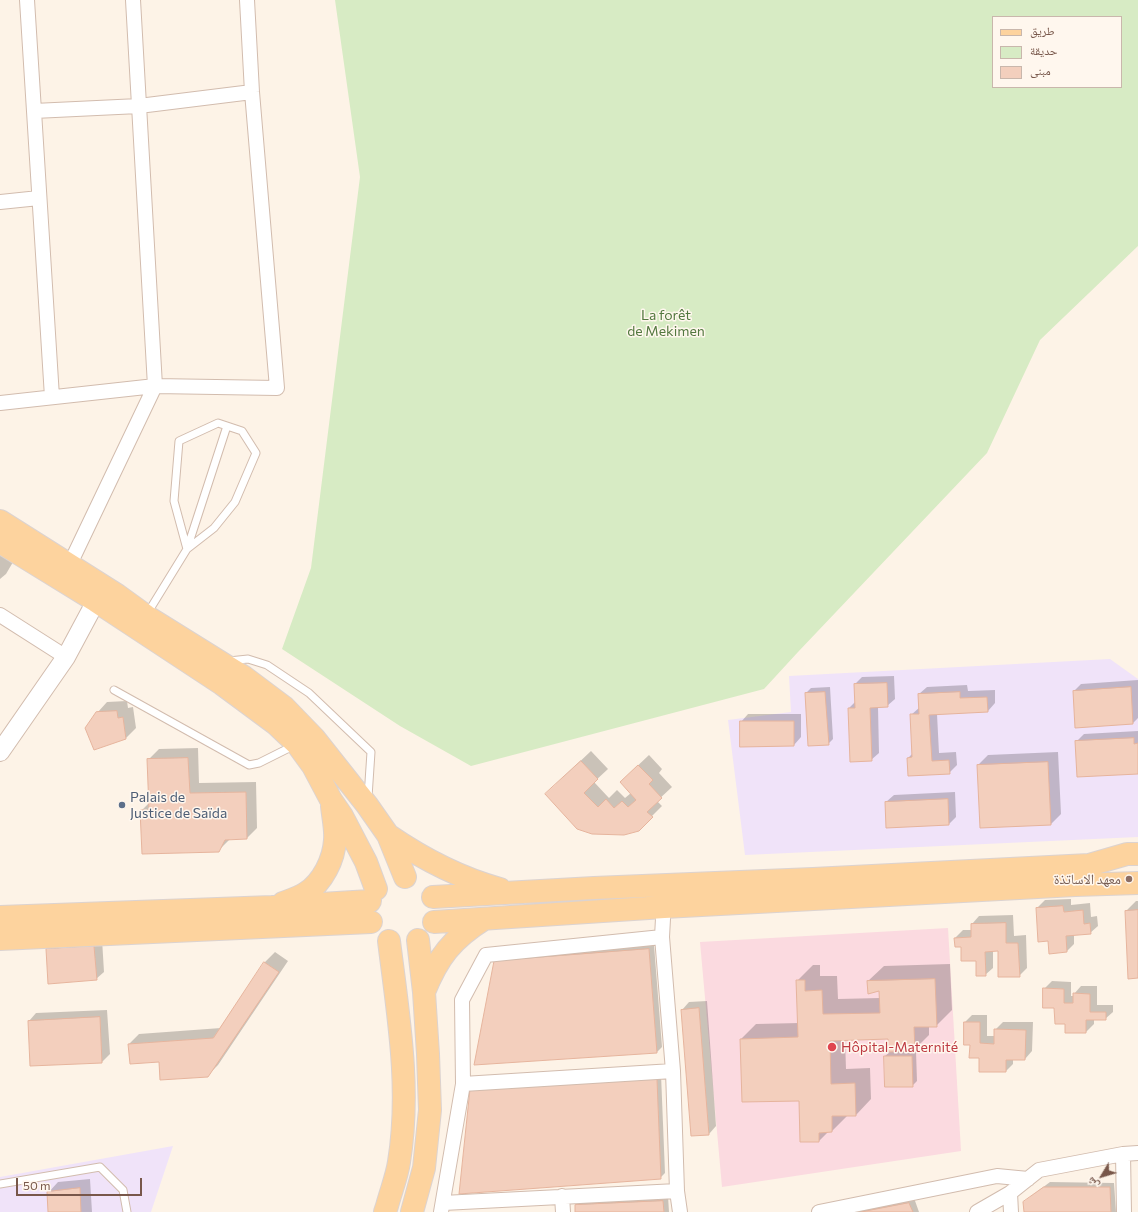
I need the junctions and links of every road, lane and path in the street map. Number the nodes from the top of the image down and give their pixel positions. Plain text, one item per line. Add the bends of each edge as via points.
1 (27, 0) edge
2 (133, 0) edge
3 (247, 0) edge
4 (252, 92) junction
5 (139, 106) junction
6 (34, 111) junction
7 (39, 198) junction
8 (0, 202) edge
9 (155, 386) junction
10 (52, 397) junction
11 (0, 403) edge
12 (227, 426) junction
13 (0, 521) edge
14 (0, 542) edge
15 (187, 549) junction
16 (70, 564) junction
17 (96, 601) junction
18 (0, 615) edge
19 (142, 622) junction
20 (66, 657) junction
21 (220, 662) junction
22 (114, 690) dead end
23 (297, 744) junction
24 (0, 752) edge
25 (331, 800) junction
26 (367, 805) junction
27 (388, 835) junction
28 (1138, 854) edge
29 (1138, 864) edge
30 (1090, 866) junction
31 (1138, 875) edge
32 (405, 877) junction
33 (1138, 883) edge
34 (665, 885) junction
35 (1075, 885) junction
36 (515, 892) junction
37 (434, 897) junction
38 (373, 904) junction
39 (272, 907) junction
40 (664, 907) junction
41 (0, 917) edge
42 (484, 919) junction
43 (434, 922) junction
44 (662, 937) junction
45 (0, 939) edge
46 (418, 940) junction
47 (389, 941) junction
48 (424, 992) junction
49 (673, 1071) junction
50 (464, 1084) junction
51 (1138, 1153) edge
52 (1123, 1154) junction
53 (1028, 1179) junction
54 (0, 1184) edge
55 (677, 1191) junction
56 (1010, 1193) junction
57 (562, 1196) junction
58 (442, 1207) edge
59 (127, 1212) edge
60 (385, 1212) edge
61 (412, 1212) edge
62 (563, 1212) edge
63 (680, 1212) edge
64 (819, 1212) edge
65 (977, 1212) edge
66 (1011, 1212) edge
67 (1124, 1212) edge

1 - 6 street
2 - 5 street
3 - 4 street
4 - 5 street
4 - 9 street via 277,388
5 - 6 street
5 - 9 street
6 - 7 street
7 - 8 street
7 - 10 street
9 - 10 street
9 - 16 street
10 - 11 street
12 - 15 lane
12 - 15 lane via 242,431 256,452 235,502 214,528
12 - 15 lane via 218,422 179,441 174,500
13 - 16 main road
14 - 17 main road
15 - 19 lane
16 - 19 main road via 117,595
17 - 19 main road
17 - 20 street
18 - 20 street
19 - 21 main road
19 - 23 main road via 276,724
20 - 24 street
21 - 26 main road via 284,707 314,738
21 - 26 lane via 248,660 267,665 309,693 371,752
22 - 23 lane via 249,765 259,763
23 - 25 main road via 313,766
25 - 38 main road via 366,862
25 - 39 main road via 335,839 333,852 323,875 306,893
26 - 27 main road
27 - 32 main road
27 - 36 main road via 411,851 449,870
28 - 30 main road via 1127,854
29 - 30 main road
30 - 34 main road
31 - 35 main road
32 - 37 main road via 419,881
32 - 38 main road via 386,881
33 - 35 main road
34 - 36 main road
34 - 40 street
35 - 40 main road
36 - 37 main road
37 - 43 main road
38 - 39 main road
38 - 45 main road
38 - 47 main road via 379,933
39 - 41 main road
40 - 42 main road
40 - 44 street
42 - 43 main road
42 - 48 main road via 453,942 431,974
43 - 46 main road
44 - 49 street
44 - 50 street via 486,955 462,1000
46 - 47 main road via 401,944
46 - 48 main road
47 - 60 main road via 403,1056 404,1110 399,1163
48 - 61 main road via 430,1110 424,1168
49 - 50 street
49 - 55 street
50 - 58 street
51 - 52 street
52 - 53 street via 1039,1170
52 - 67 street
53 - 56 street
53 - 64 street via 997,1176
54 - 59 lane via 100,1167 123,1190
55 - 57 street
55 - 63 street
56 - 65 street
56 - 66 street
57 - 58 street
57 - 62 street

